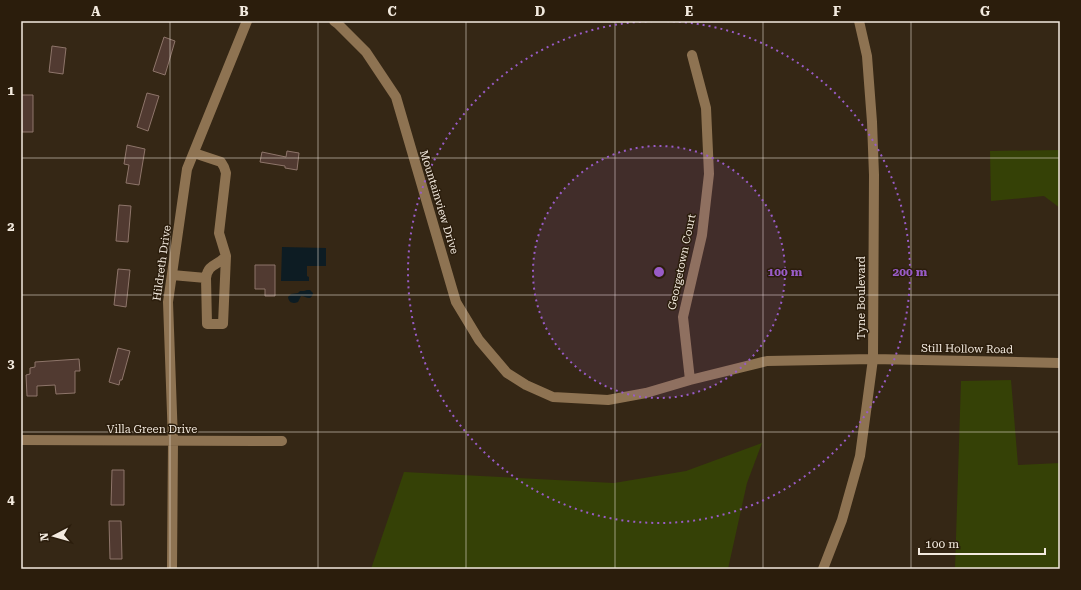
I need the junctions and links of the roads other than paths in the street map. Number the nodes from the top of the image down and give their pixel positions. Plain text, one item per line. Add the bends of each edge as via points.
1 (247, 21) edge
2 (334, 21) edge
3 (859, 21) edge
4 (692, 55) dead end
5 (194, 153) junction
6 (226, 256) junction
7 (172, 275) junction
8 (206, 278) junction
9 (873, 359) junction
10 (1060, 362) edge
11 (690, 380) junction
12 (21, 440) edge
13 (173, 441) junction
14 (282, 441) dead end
15 (172, 569) edge
16 (823, 569) edge

1 - 5 street, Hildreth Drive
2 - 11 street, Mountainview Drive via 366,52 396,97 456,302 479,340 506,373 553,397 608,400 646,393
3 - 9 street, Tyne Boulevard via 867,56 873,152
4 - 11 street, Georgetown Court via 706,108 709,174 702,235 683,318
5 - 6 street via 221,162 226,173 219,233
5 - 7 street, Hildreth Drive via 187,169
6 - 8 street via 207,271
6 - 8 street via 223,324 207,324
7 - 8 street
7 - 13 street, Hildreth Drive via 168,302
9 - 10 street, Still Hollow Road
9 - 11 street via 767,361
9 - 16 street, Tyne Boulevard via 860,456 842,520
12 - 13 street, Villa Green Drive
13 - 14 street, Villa Green Drive
13 - 15 street, Hildreth Drive

